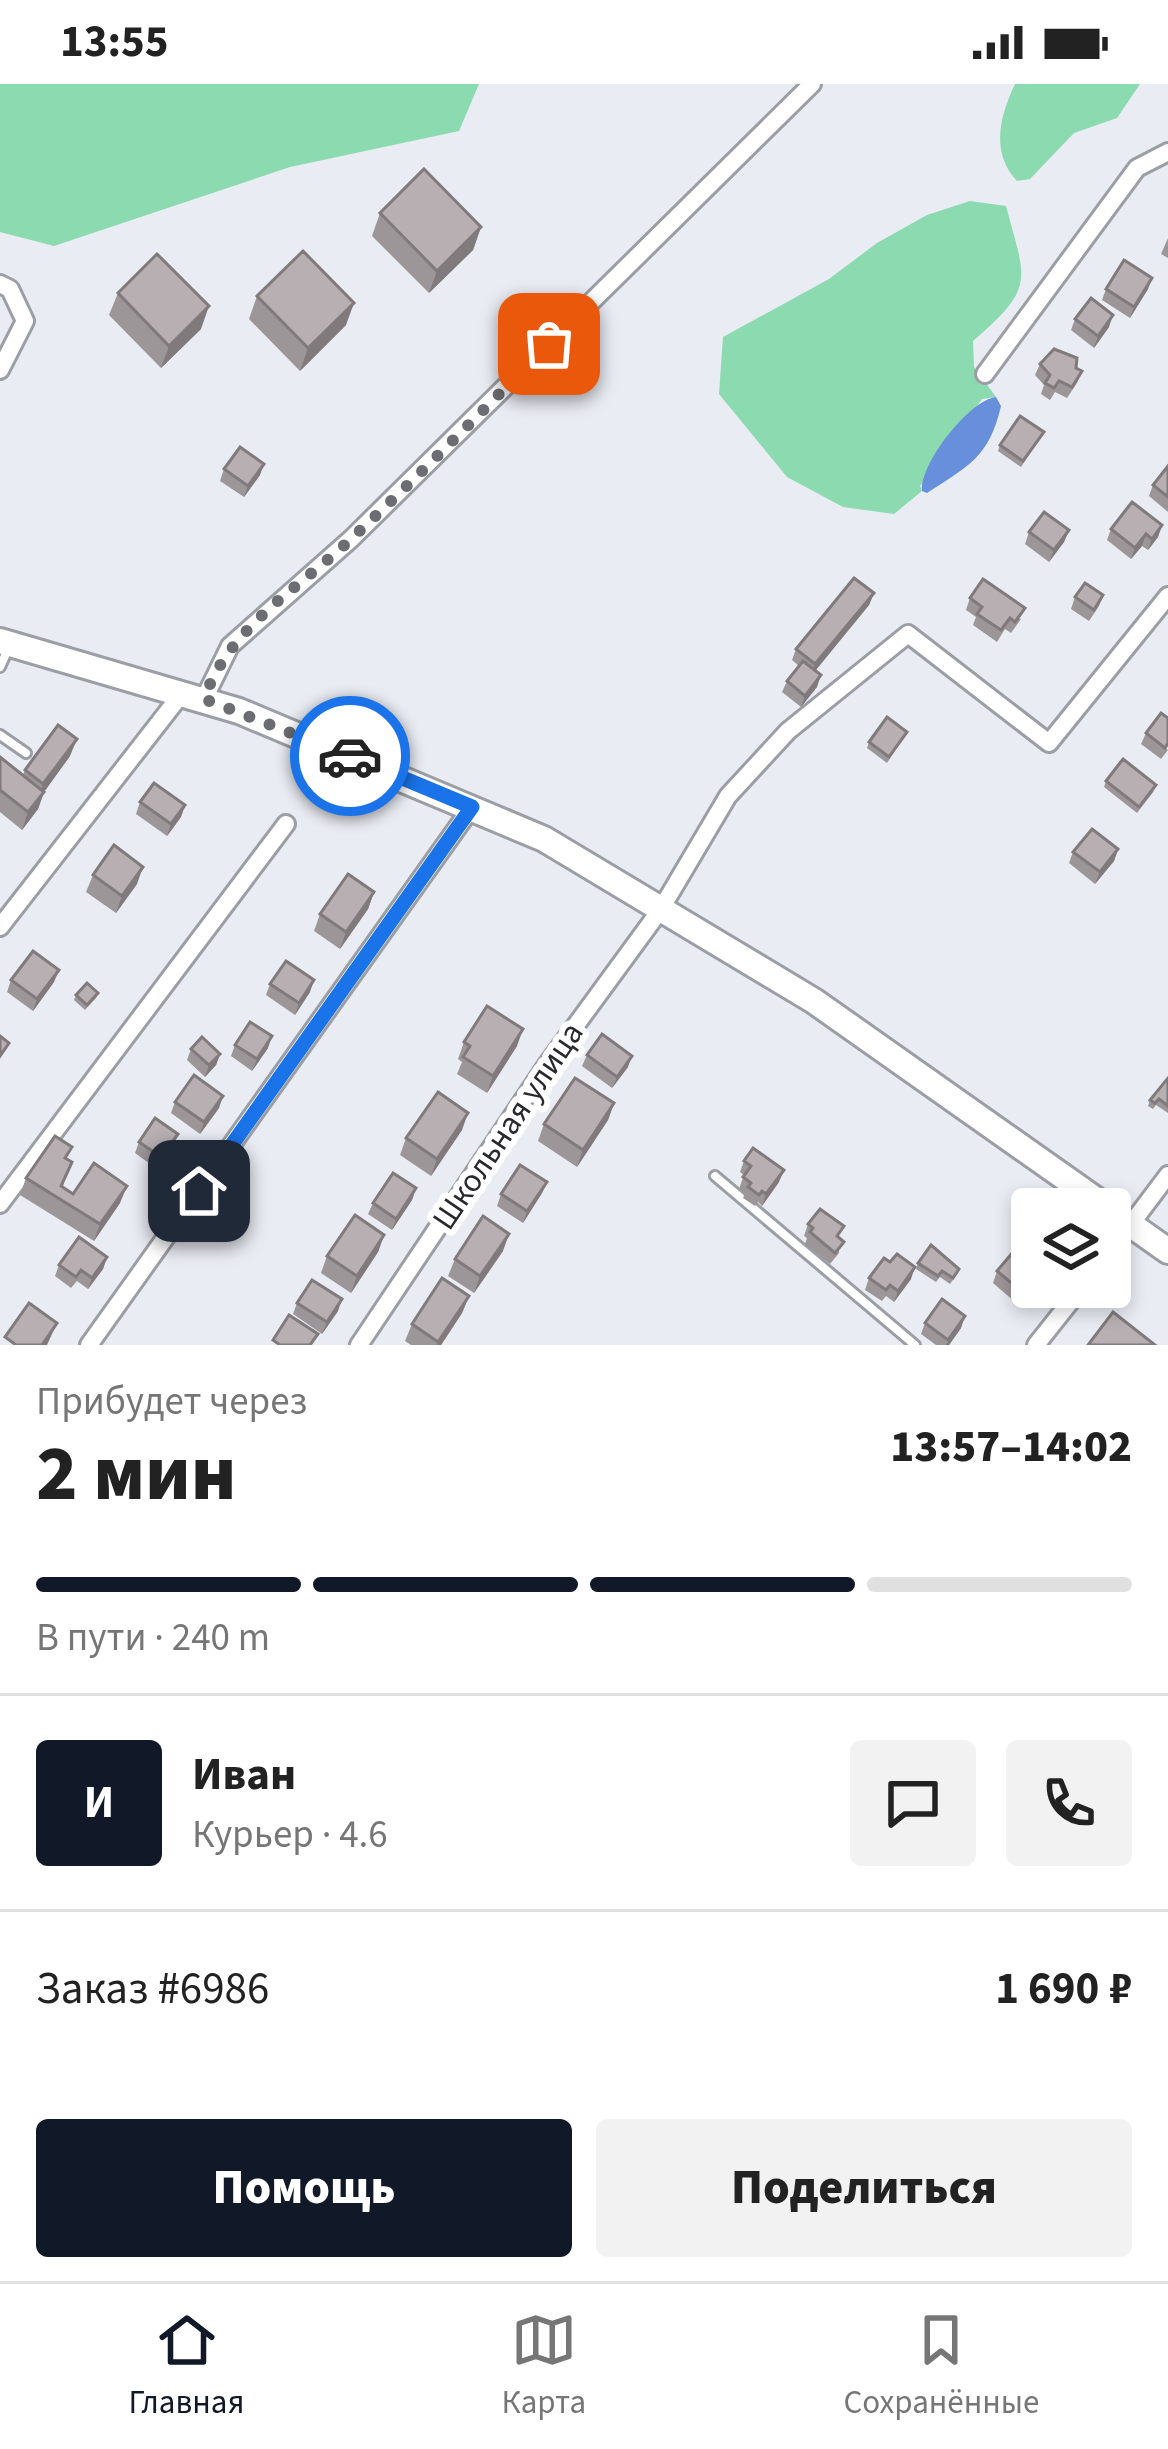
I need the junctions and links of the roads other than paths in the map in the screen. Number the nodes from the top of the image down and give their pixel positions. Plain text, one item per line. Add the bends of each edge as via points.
1 (812, 84) edge
2 (1168, 152) edge
3 (0, 284) edge
4 (0, 370) edge
5 (986, 374) dead end
6 (1168, 596) edge
7 (4, 650) edge
8 (194, 695) junction
9 (0, 735) edge
10 (26, 753) dead end
11 (472, 807) junction
12 (286, 824) dead end
13 (661, 909) junction
14 (0, 927) edge
15 (1168, 1175) edge
16 (715, 1176) dead end
17 (1080, 1188) edge
18 (1131, 1203) edge
19 (0, 1204) edge
20 (1131, 1224) edge
21 (1168, 1251) edge
22 (1065, 1308) edge
23 (89, 1345) edge
24 (359, 1345) edge
25 (915, 1345) edge
26 (1036, 1345) edge

1 - 8 street via 352,539 230,646
2 - 5 street via 1137,168
3 - 4 street via 26,321
6 - 13 street, Школьная улица via 1049,742 908,634 788,731 728,796
7 - 8 main road
8 - 11 main road
8 - 14 street
9 - 10 lane
11 - 13 main road via 544,839
11 - 23 street
12 - 19 street
13 - 17 main road via 814,1001
13 - 24 street, Школьная улица
15 - 18 street
16 - 25 lane
20 - 21 main road
22 - 26 street

